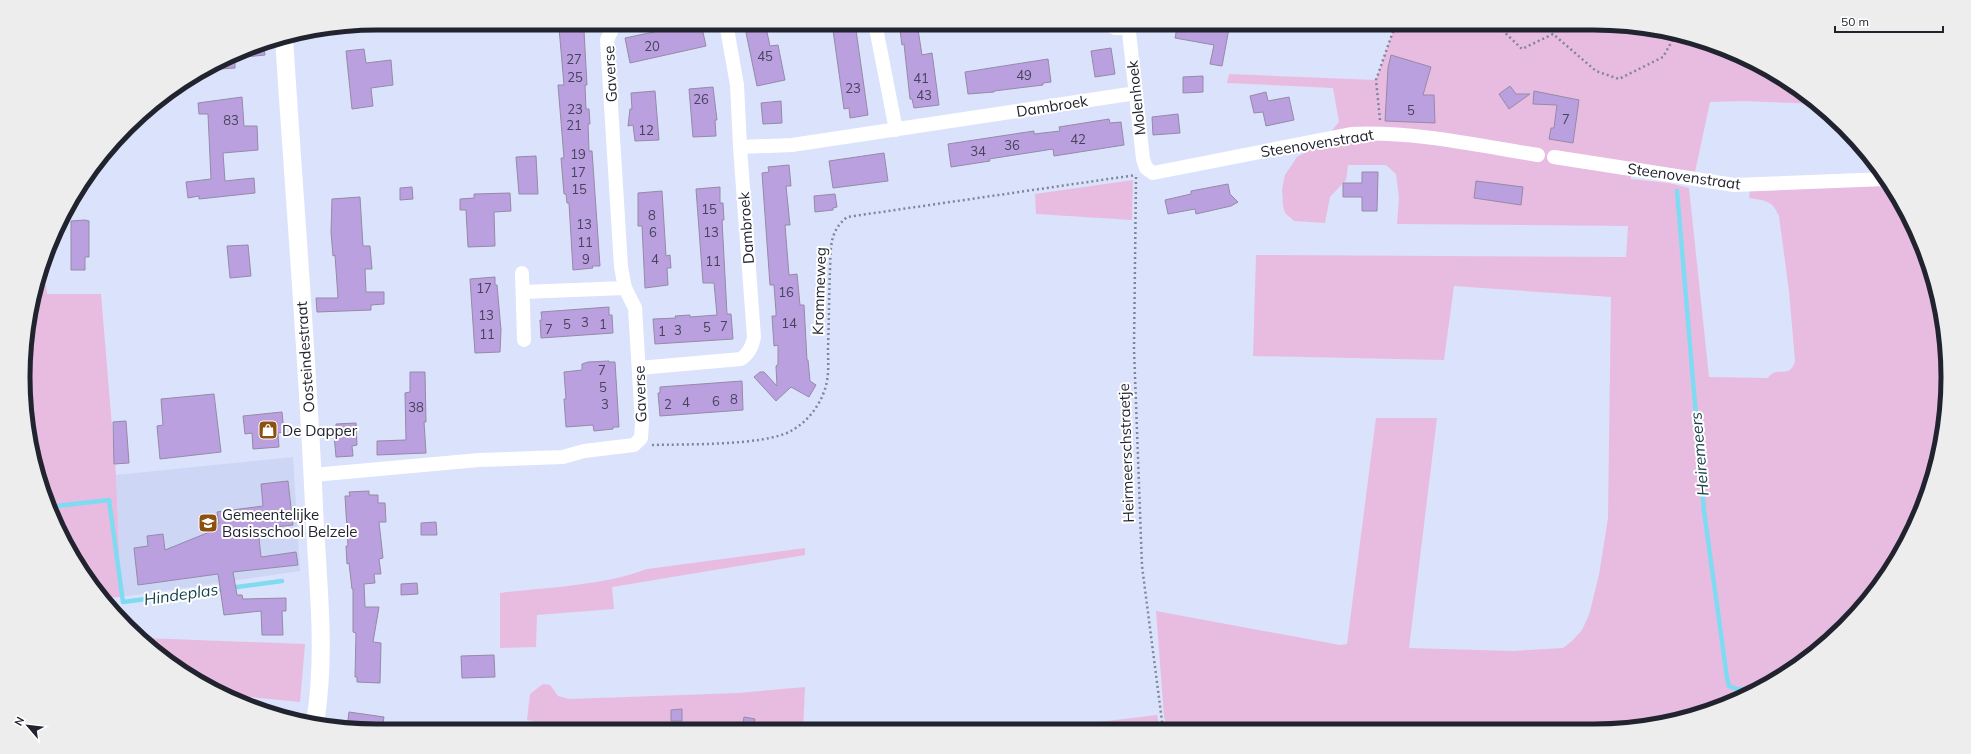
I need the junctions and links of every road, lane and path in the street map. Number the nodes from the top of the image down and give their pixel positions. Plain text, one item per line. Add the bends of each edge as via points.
1 (612, 30) edge
2 (727, 30) edge
3 (876, 30) edge
4 (1129, 30) edge
5 (1394, 30) edge
6 (1502, 30) edge
7 (1673, 39) edge
8 (284, 43) edge
9 (1136, 93) junction
10 (896, 130) junction
11 (1381, 133) junction
12 (740, 147) junction
13 (1538, 155) dead end
14 (1554, 157) dead end
15 (1141, 172) junction
16 (1879, 179) edge
17 (522, 273) dead end
18 (625, 288) junction
19 (523, 292) junction
20 (524, 340) dead end
21 (639, 368) junction
22 (634, 445) junction
23 (313, 475) junction
24 (316, 718) edge
25 (1162, 724) edge

1 - 18 street, Gaverse via 607,40 621,267
2 - 12 street via 737,85
3 - 10 street
4 - 9 street, Molenhoek
5 - 11 path via 1376,80
6 - 7 path via 1522,49 1553,34 1596,71 1619,79 1663,57
8 - 23 street, Oosteindestraat
9 - 10 street, Dambroek
9 - 15 street, Molenhoek via 1143,159
10 - 12 street, Dambroek via 792,145
11 - 13 street, Steenovenstraat
11 - 15 street, Steenovenstraat via 1351,134 1153,173
12 - 21 street, Dambroek via 754,337 752,346 748,354 741,359
14 - 16 street, Steenovenstraat via 1734,185
15 - 22 path, Krommeweg via 847,217 838,224 833,234 828,376 823,395 809,417 782,435 757,440
15 - 25 path, Heirmeerschstraetje via 1134,349 1142,566
17 - 19 street
18 - 19 street
18 - 21 street, Gaverse via 636,308
19 - 20 street
21 - 22 street, Gaverse via 642,423 641,438
22 - 23 street via 584,451 563,457 479,460
23 - 24 street, Oosteindestraat via 322,642

